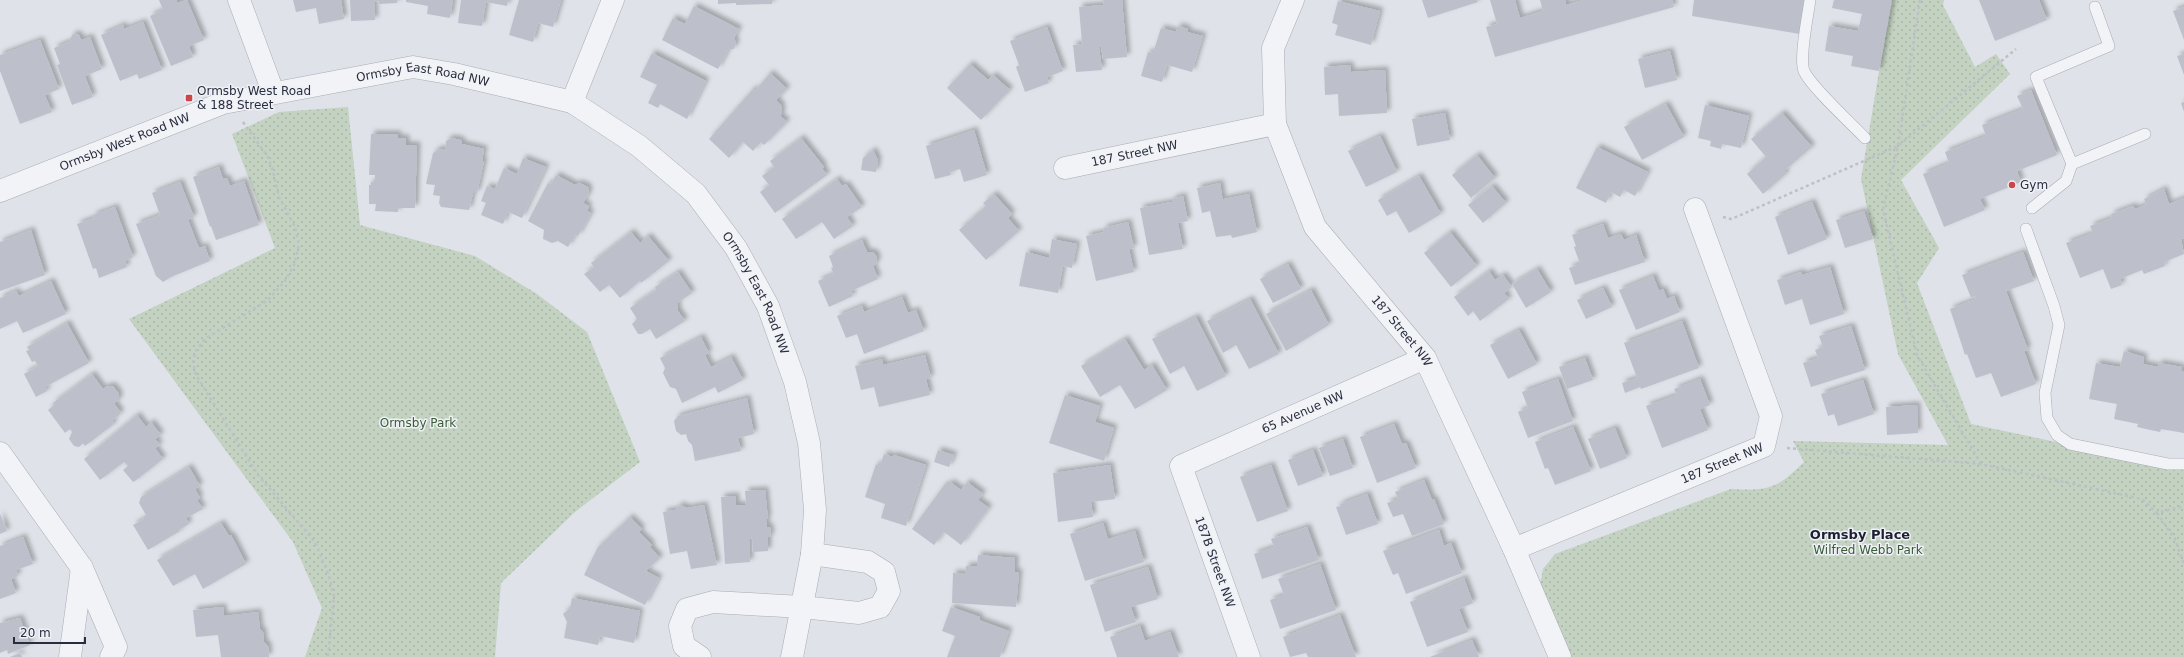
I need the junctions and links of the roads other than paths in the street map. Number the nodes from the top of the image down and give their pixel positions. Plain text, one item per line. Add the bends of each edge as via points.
1 (239, 0) edge
2 (613, 0) edge
3 (1293, 0) edge
4 (1810, 0) edge
5 (2095, 7) dead end
6 (273, 92) junction
7 (572, 102) junction
8 (1275, 124) junction
9 (2145, 134) dead end
10 (1865, 138) dead end
11 (2072, 164) junction
12 (1065, 168) dead end
13 (0, 191) edge
14 (2032, 208) dead end
15 (1696, 210) dead end
16 (2026, 229) dead end
17 (1425, 358) junction
18 (0, 454) edge
19 (2184, 464) edge
20 (1181, 466) joint
21 (1514, 549) junction
22 (812, 554) junction
23 (82, 568) junction
24 (802, 607) junction
25 (70, 657) edge
26 (111, 657) edge
27 (700, 657) edge
28 (792, 657) edge
29 (1249, 657) edge
30 (1560, 657) edge

1 - 6 street
2 - 7 street
3 - 8 street, 187 Street NW via 1273,48
4 - 10 lane via 1803,57 1804,70 1811,82
5 - 11 lane via 2109,46 2036,77
6 - 7 street, Ormsby East Road NW via 412,67 454,74
6 - 13 street, Ormsby West Road NW via 223,103
7 - 22 street, Ormsby East Road NW via 639,146 696,194 736,248 768,306 795,382 809,443 815,510
8 - 12 street, 187 Street NW
8 - 17 street, 187 Street NW via 1315,227
9 - 11 lane
11 - 14 lane via 2066,181
15 - 21 street, 187 Street NW via 1771,416 1764,446
16 - 19 lane via 2059,325 2045,393 2046,418 2056,436 2070,444 2168,464
17 - 20 street, 65 Avenue NW
17 - 21 street, 187 Street NW
18 - 23 street
20 - 29 street, 187B Street NW
21 - 30 street, 187 Street NW
22 - 24 street, Ormsby East Road NW
22 - 24 street via 868,562 884,572 889,591 880,607 860,613
23 - 25 street
23 - 26 street via 116,647
24 - 27 street via 713,602 687,609 680,626 684,646
24 - 28 street, Ormsby East Road NW

